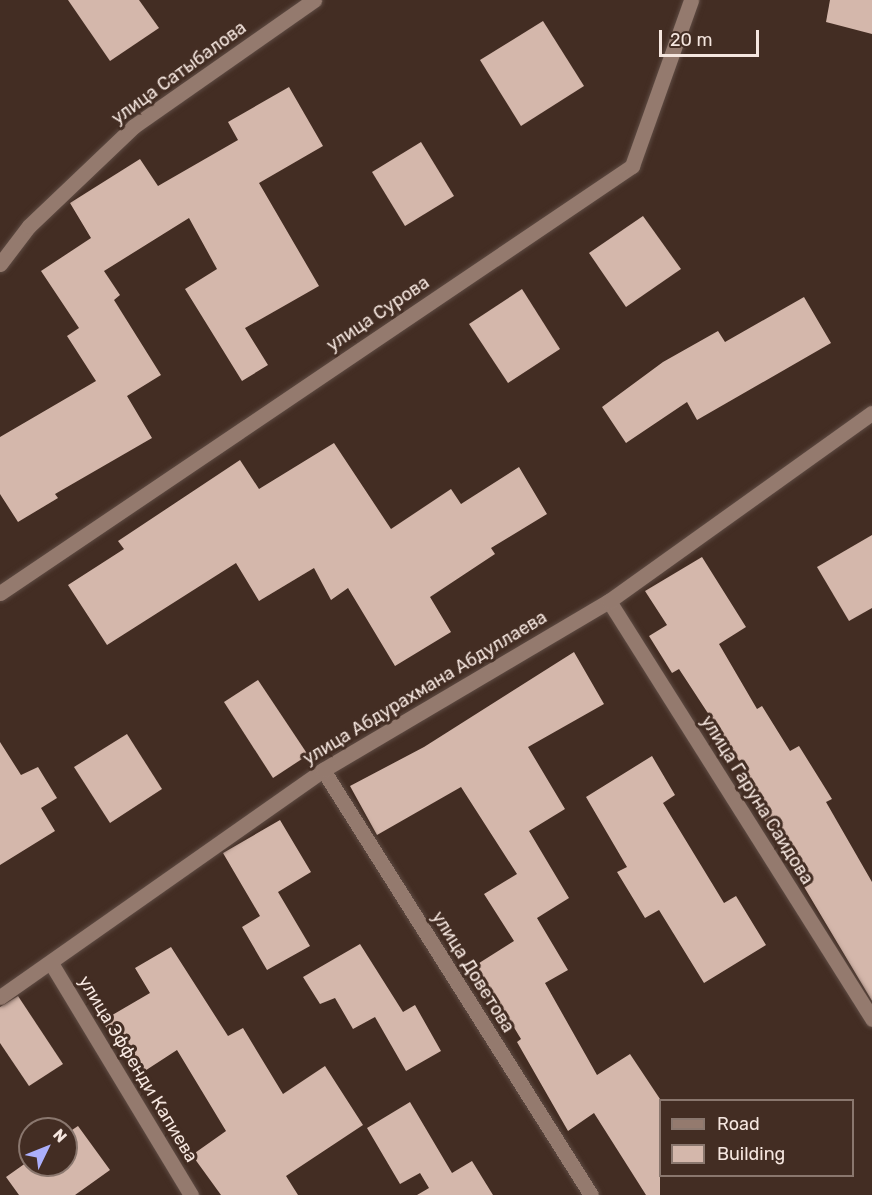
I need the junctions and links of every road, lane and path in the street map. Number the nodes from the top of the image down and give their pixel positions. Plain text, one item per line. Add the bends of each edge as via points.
1 (314, 0) edge
2 (691, 0) edge
3 (0, 264) edge
4 (872, 414) edge
5 (0, 593) edge
6 (609, 601) junction
7 (323, 770) junction
8 (51, 963) junction
9 (0, 997) edge
10 (872, 1019) edge
11 (191, 1195) edge
12 (591, 1195) edge

1 - 3 street, улица Сатыбалова via 134,126 29,226
2 - 5 street, улица Сурова via 632,166
4 - 6 street, улица Абдурахмана Абдуллаева
6 - 7 street, улица Абдурахмана Абдуллаева
6 - 10 street, улица Гаруна Саидова
7 - 8 street, улица Абдурахмана Абдуллаева
7 - 12 street, улица Доветова
8 - 9 street, улица Абдурахмана Абдуллаева
8 - 11 street, улица Эффенди Капиева

